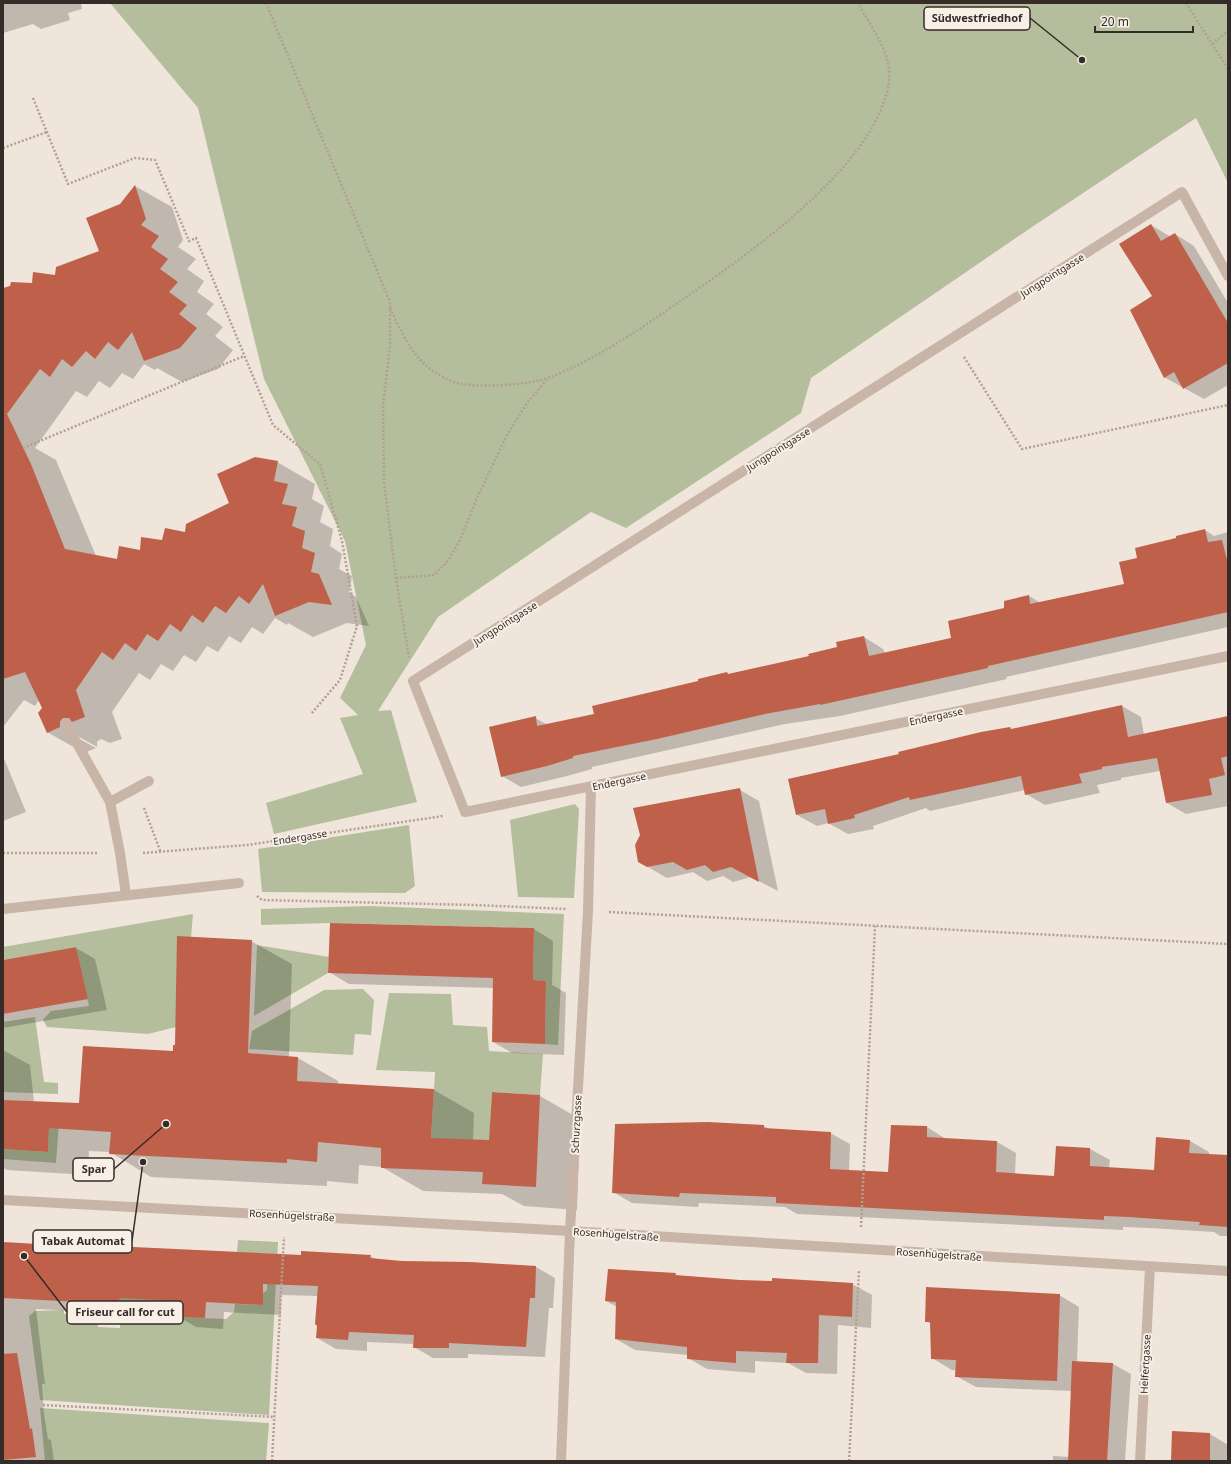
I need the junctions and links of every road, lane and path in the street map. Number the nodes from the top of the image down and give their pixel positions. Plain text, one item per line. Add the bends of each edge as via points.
1 (266, 3) edge
2 (858, 3) edge
3 (1186, 3) edge
4 (1228, 31) edge
5 (1212, 44) junction
6 (1228, 69) edge
7 (33, 98) dead end
8 (47, 132) junction
9 (3, 148) edge
10 (1228, 276) edge
11 (390, 308) junction
12 (952, 338) junction
13 (244, 356) junction
14 (548, 378) junction
15 (1228, 405) edge
16 (23, 448) dead end
17 (396, 578) junction
18 (1228, 656) edge
19 (413, 681) junction
20 (311, 714) dead end
21 (66, 724) dead end
22 (150, 781) dead end
23 (591, 786) junction
24 (136, 787) junction
25 (110, 802) junction
26 (465, 812) junction
27 (3, 853) edge
28 (120, 853) junction
29 (161, 853) junction
30 (239, 883) joint
31 (126, 895) junction
32 (3, 908) edge
33 (588, 910) junction
34 (875, 926) junction
35 (1228, 944) edge
36 (3, 1200) edge
37 (286, 1215) junction
38 (570, 1231) junction
39 (860, 1249) junction
40 (1150, 1267) junction
41 (1228, 1271) edge
42 (43, 1404) dead end
43 (275, 1417) junction
44 (272, 1461) edge
45 (561, 1461) edge
46 (849, 1461) edge
47 (1140, 1461) edge

1 - 11 path via 390,302
2 - 14 path via 880,42 888,62 889,80 880,111 851,157 815,196 737,261 628,336 574,367
3 - 5 path
4 - 5 path
5 - 6 path
7 - 8 path
8 - 9 path
8 - 13 path via 68,184 135,158 155,160 188,241 196,238
10 - 12 street, Jungpointgasse via 1182,192
11 - 14 path via 404,338 419,360 432,371 456,382 494,385 525,383
11 - 17 path via 390,347 383,405 384,475
12 - 15 path via 1022,449
12 - 19 street, Jungpointgasse
13 - 16 path
13 - 20 path via 273,425 320,464 342,541 358,626 340,680
14 - 17 path via 527,403 507,435 448,561 434,575
17 - 19 path
18 - 23 street, Endergasse
19 - 26 street
21 - 25 street
22 - 24 street
23 - 26 street, Endergasse
23 - 33 street, Schurzgasse
24 - 25 street
24 - 29 path
25 - 28 street
26 - 29 path, Endergasse via 247,845
27 - 28 path, Endergasse
28 - 29 path, Endergasse
28 - 31 street
30 - 31 street
30 - 33 path via 262,900
31 - 32 street
33 - 34 path
33 - 38 street, Schurzgasse
34 - 35 path
34 - 39 path
36 - 37 street, Rosenhügelstraße
37 - 38 street, Rosenhügelstraße
37 - 43 path
38 - 39 street, Rosenhügelstraße
38 - 45 street, Schurzgasse
39 - 40 street, Rosenhügelstraße
39 - 46 path
40 - 41 street, Rosenhügelstraße
40 - 47 street, Helfertgasse
42 - 43 path
43 - 44 path

